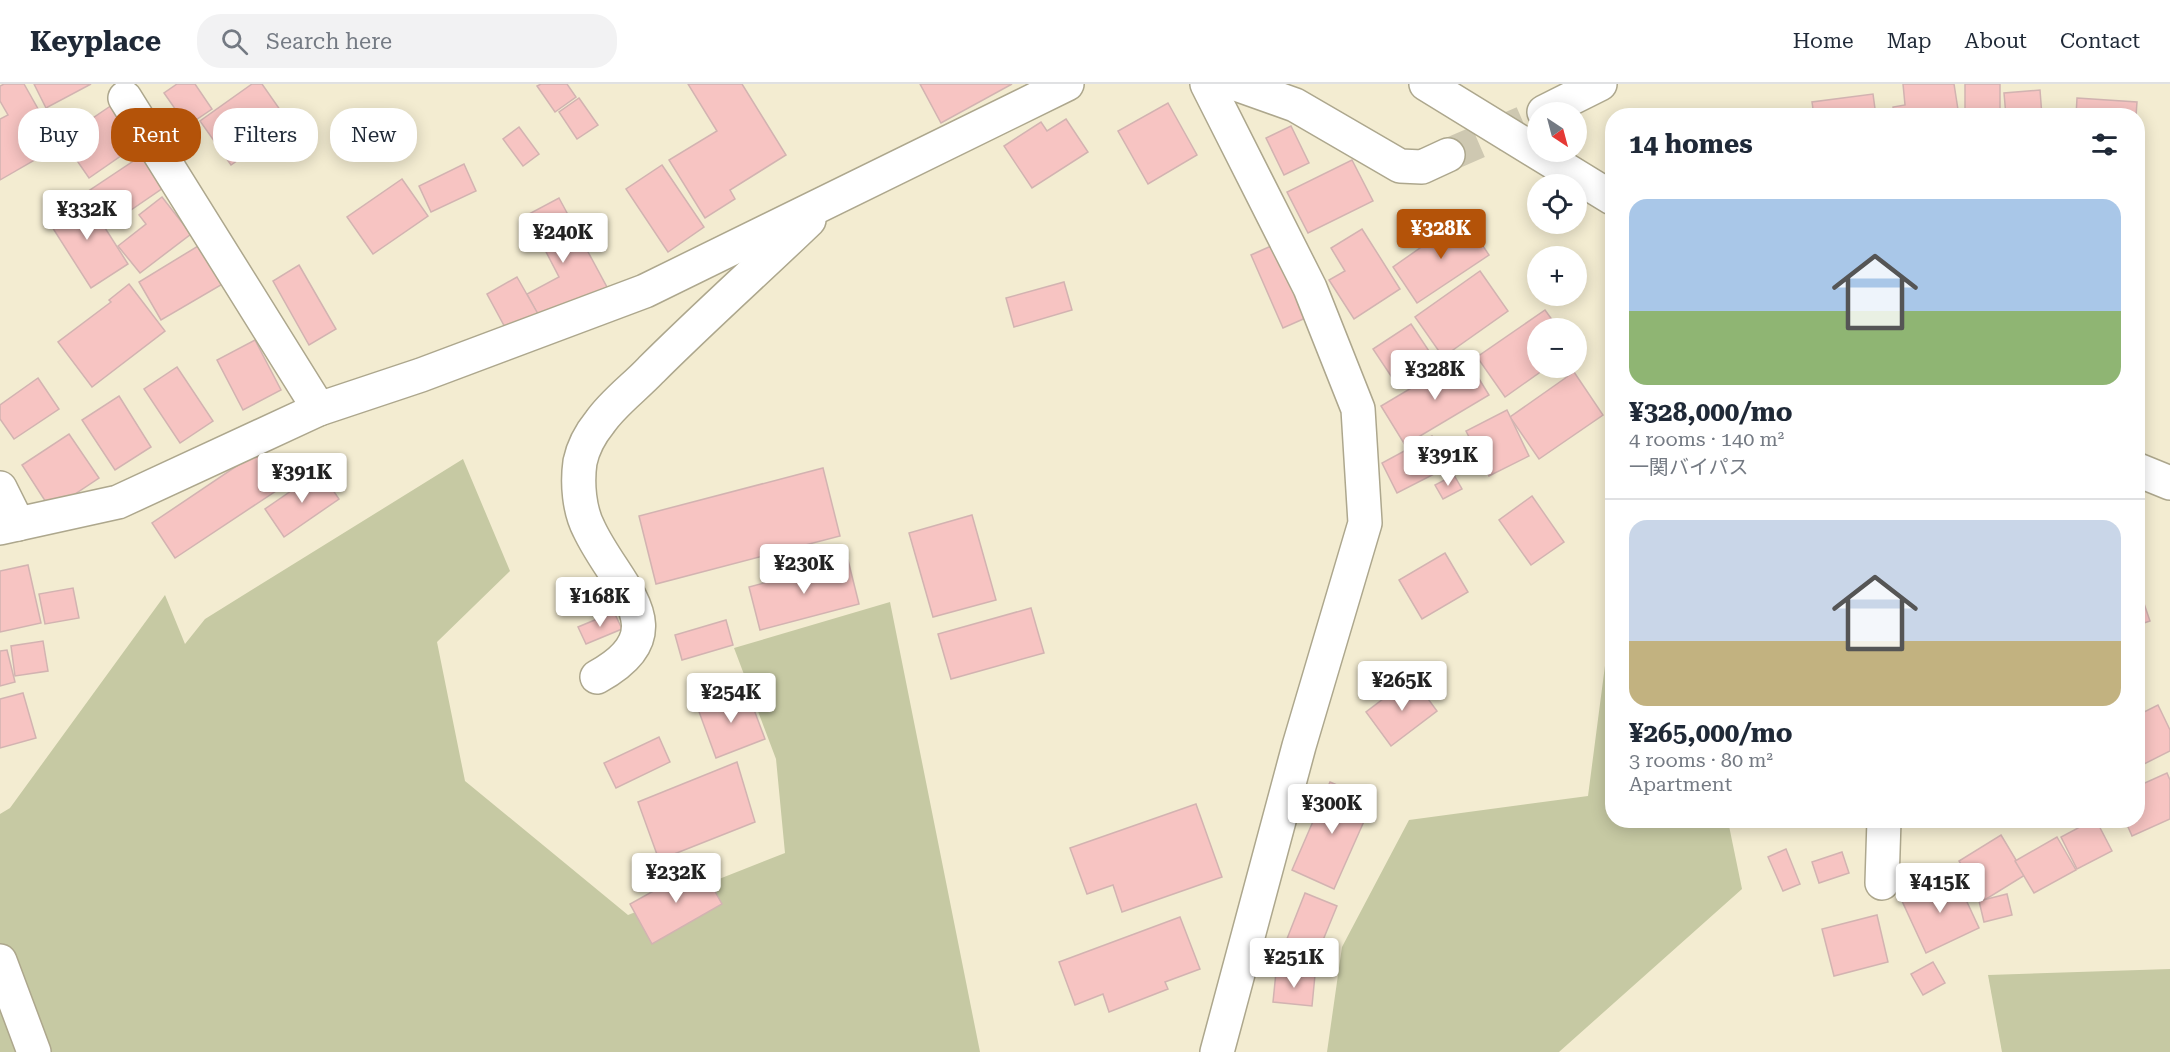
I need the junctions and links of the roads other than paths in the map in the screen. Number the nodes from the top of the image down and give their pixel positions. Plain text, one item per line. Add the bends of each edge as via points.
1 (1067, 84) edge
2 (1207, 84) edge
3 (1236, 84) edge
4 (1426, 84) edge
5 (1464, 84) edge
6 (1600, 84) edge
7 (125, 98) dead end
8 (1579, 102) edge
9 (1527, 126) edge
10 (1527, 129) edge
11 (1448, 155) tunnel mouth
12 (1571, 162) edge
13 (1605, 192) edge
14 (833, 197) junction
15 (319, 409) junction
16 (2145, 473) edge
17 (2170, 483) edge
18 (0, 488) edge
19 (9, 526) edge
20 (597, 677) dead end
21 (1884, 828) edge
22 (1882, 883) dead end
23 (0, 961) edge
24 (34, 1052) edge
25 (1217, 1052) edge

1 - 14 main road
2 - 25 main road via 1310,288 1358,409 1365,523 1302,735
3 - 11 main road via 1295,105 1400,166 1422,167
4 - 10 main road
5 - 9 main road
6 - 8 main road
7 - 15 main road
12 - 13 main road
14 - 15 main road via 645,291 475,356
14 - 20 main road via 700,321 601,420 588,440 579,483 587,527 633,599 641,631 622,662
15 - 19 main road via 118,502
16 - 17 main road
18 - 19 main road
21 - 22 main road
23 - 24 main road

